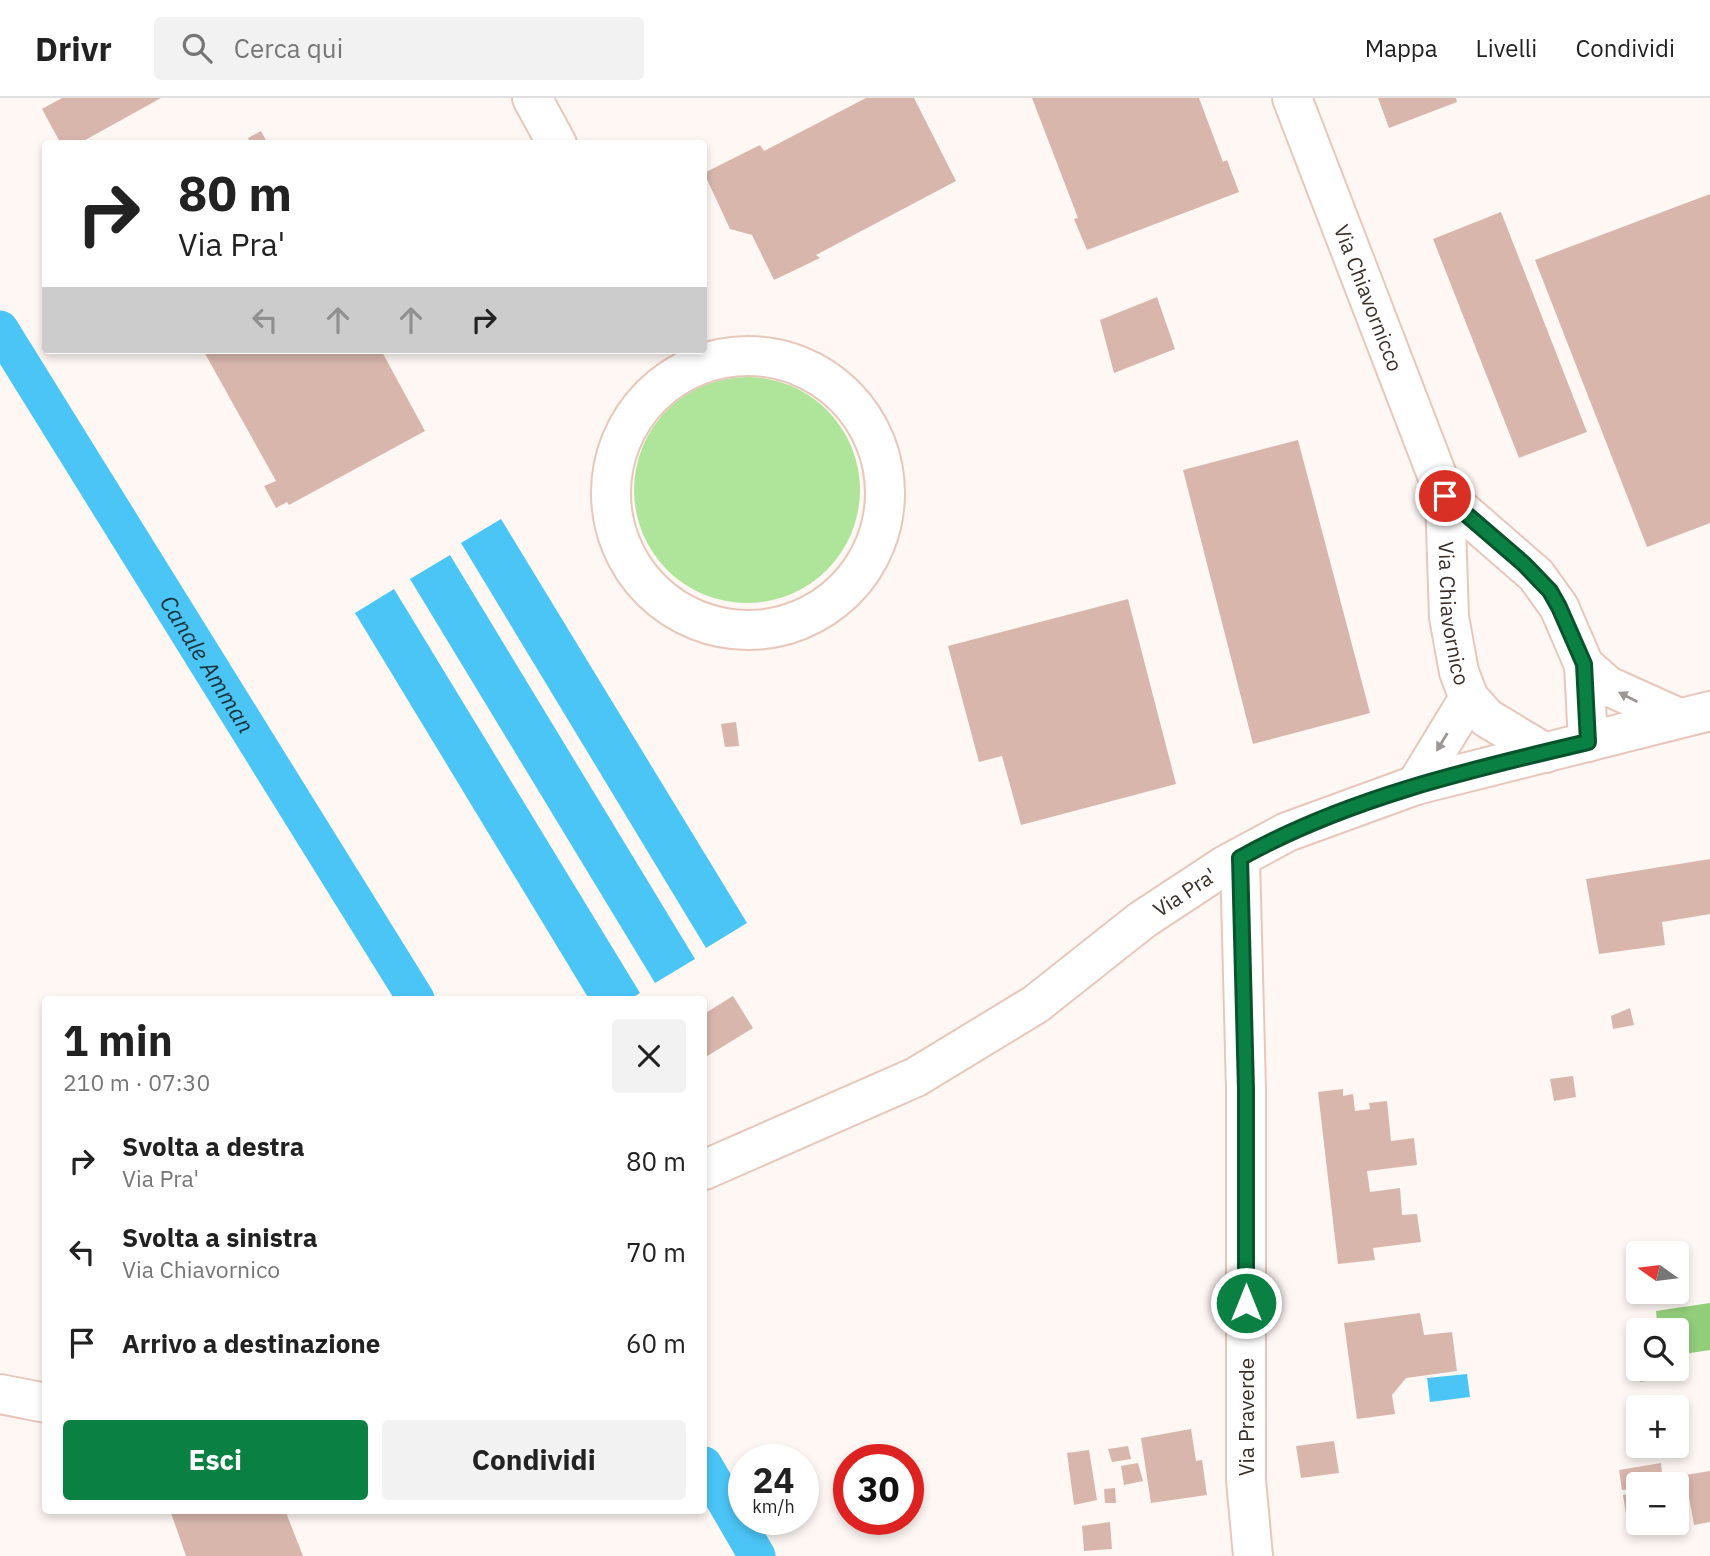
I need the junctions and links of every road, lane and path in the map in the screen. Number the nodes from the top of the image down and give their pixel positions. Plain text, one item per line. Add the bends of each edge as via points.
1 (532, 98) edge
2 (1292, 98) edge
3 (554, 140) edge
4 (679, 360) edge
5 (1445, 496) junction
6 (1584, 664) junction
7 (1469, 698) junction
8 (1694, 714) edge
9 (1588, 742) junction
10 (1545, 754) junction
11 (1416, 785) junction
12 (1240, 858) junction
13 (707, 1169) edge
14 (0, 1394) edge
15 (42, 1403) edge
16 (1252, 1556) edge

1 - 3 street
2 - 5 street, Via Chiavornicco
4 - 4 street via 631,421 612,471 611,500 624,552 656,596 709,625 770,629 810,615 837,597 864,565 879,531 884,480 865,422 837,388 785,361 758,356
5 - 6 street, Via Chiavornico via 1513,552 1550,591
5 - 7 street, Via Chiavornico via 1449,617
8 -> 6 street, Via Chiavornico via 1608,686
6 - 9 street, Via Chiavornico
7 - 10 street, Via Chiavornico via 1487,718
7 -> 11 street, Via Chiavornico
8 - 9 street, Via Pra'
9 - 10 street, Via Pra'
10 - 11 street, Via Pra'
11 - 12 street, Via Pra' via 1287,832
12 - 13 street, Via Pra' via 1142,920 1036,1004 916,1077
12 - 16 street, Via Praverde via 1246,1090 1246,1480
14 - 15 street

